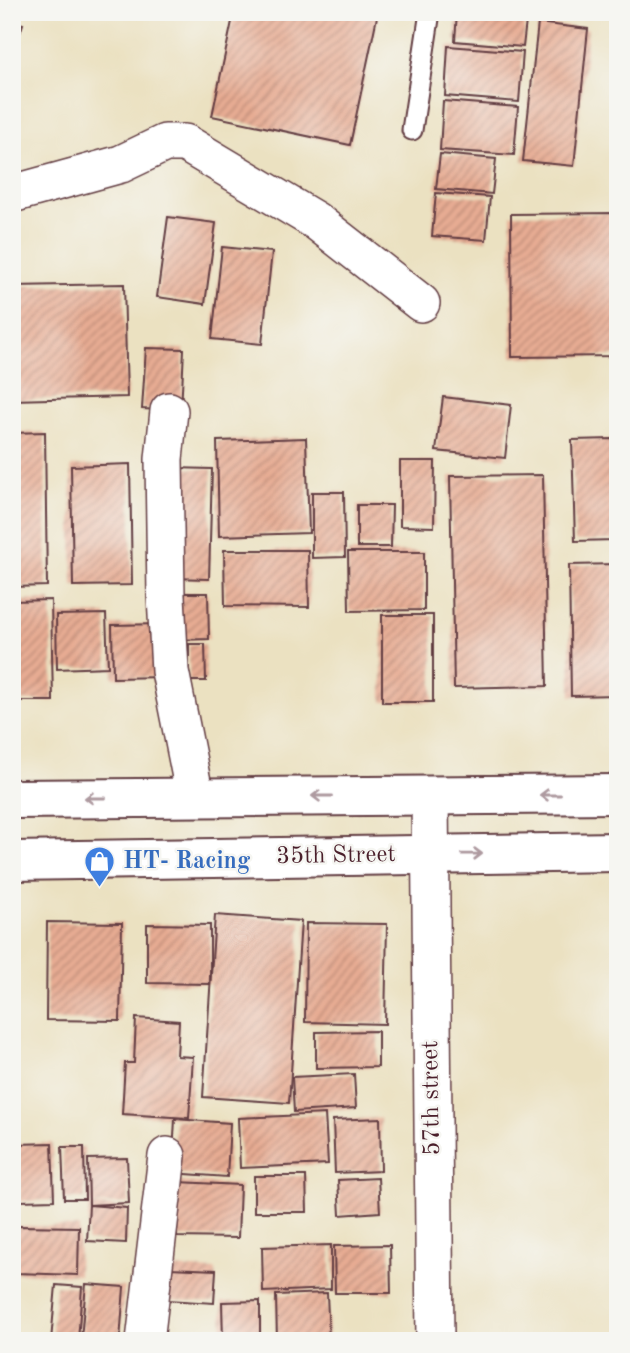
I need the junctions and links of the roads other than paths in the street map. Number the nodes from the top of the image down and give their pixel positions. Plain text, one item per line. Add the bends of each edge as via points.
1 (430, 12) edge
2 (412, 130) dead end
3 (12, 194) edge
4 (421, 303) dead end
5 (169, 411) dead end
6 (618, 794) edge
7 (430, 796) junction
8 (195, 797) junction
9 (12, 799) edge
10 (618, 852) edge
11 (430, 854) junction
12 (12, 861) edge
13 (167, 1156) dead end
14 (145, 1341) edge
15 (435, 1341) edge

1 - 2 lane
3 - 4 street via 121,163 165,143 185,143 316,221
5 - 8 street via 163,460 170,671
6 -> 7 main road
7 -> 8 main road
7 - 11 street, 57th street
8 -> 9 main road
11 -> 10 main road, 35th Street
11 - 12 main road, 35th Street
11 - 15 street, 57th street
13 - 14 street

